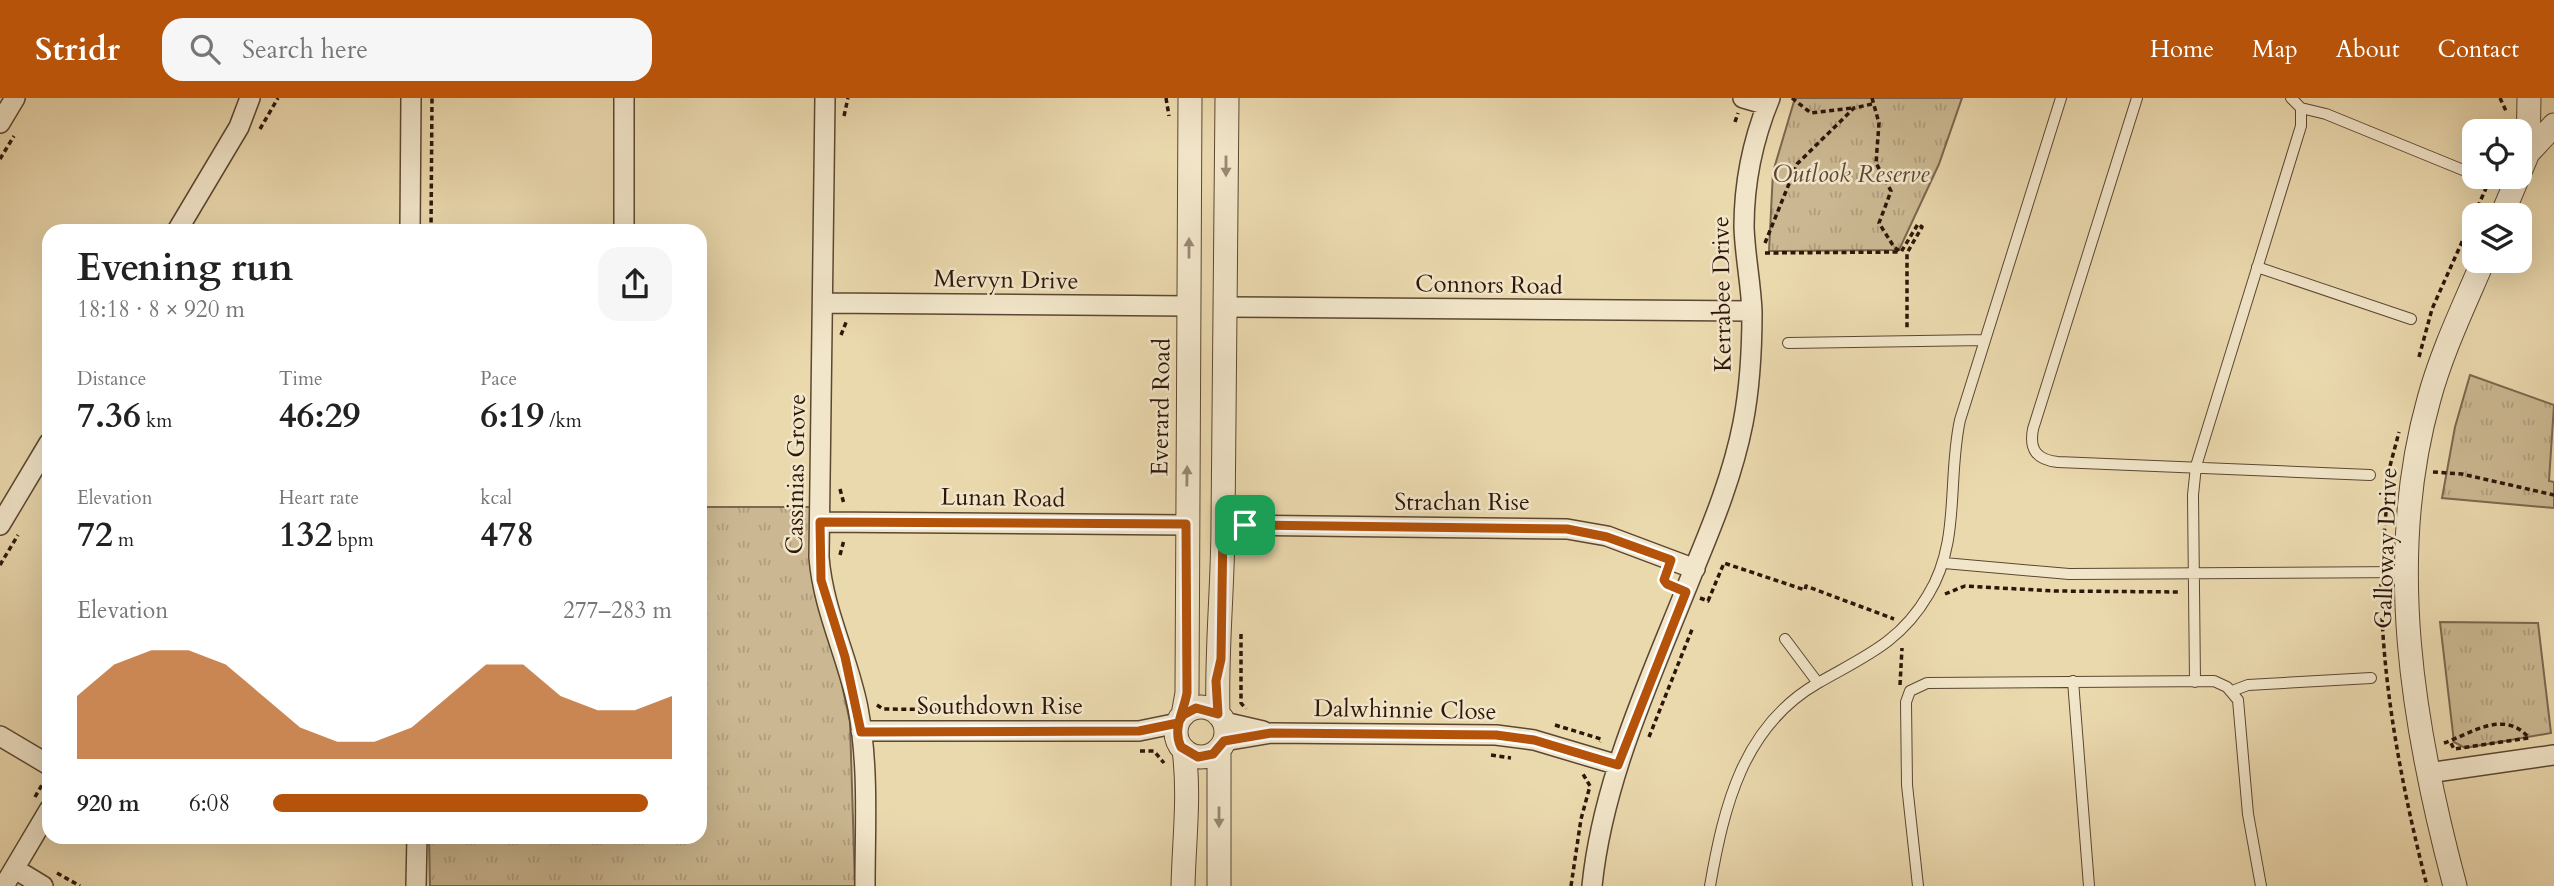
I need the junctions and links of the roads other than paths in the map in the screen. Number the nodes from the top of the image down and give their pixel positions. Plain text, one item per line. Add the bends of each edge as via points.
1 (15, 98) edge
2 (250, 98) edge
3 (411, 98) edge
4 (624, 98) edge
5 (825, 98) edge
6 (1190, 98) edge
7 (1227, 98) edge
8 (1744, 98) edge
9 (2061, 98) edge
10 (2137, 98) edge
11 (2291, 98) edge
12 (2529, 98) edge
13 (1769, 102) edge
14 (2301, 108) junction
15 (2554, 114) edge
16 (2527, 119) edge
17 (0, 123) edge
18 (2554, 125) edge
19 (2532, 154) edge
20 (2462, 170) edge
21 (181, 224) edge
22 (410, 224) edge
23 (624, 224) edge
24 (2257, 267) junction
25 (2478, 273) edge
26 (823, 303) junction
27 (1188, 306) junction
28 (1225, 307) junction
29 (1752, 311) junction
30 (2411, 319) dead end
31 (1985, 340) junction
32 (1788, 343) dead end
33 (1188, 416) junction
34 (1224, 417) junction
35 (42, 455) edge
36 (2196, 466) junction
37 (2370, 475) dead end
38 (820, 522) junction
39 (1186, 524) junction
40 (0, 525) edge
41 (1223, 525) junction
42 (1944, 563) junction
43 (1695, 569) junction
44 (2406, 572) junction
45 (2193, 573) junction
46 (1785, 639) dead end
47 (2371, 678) dead end
48 (2073, 681) junction
49 (2195, 682) junction
50 (1818, 683) junction
51 (2232, 691) junction
52 (1221, 731) junction
53 (861, 732) junction
54 (1181, 733) junction
55 (0, 736) edge
56 (2554, 755) edge
57 (42, 761) edge
58 (1618, 765) junction
59 (2428, 773) junction
60 (42, 822) edge
61 (418, 844) edge
62 (15, 869) junction
63 (47, 877) edge
64 (4, 886) edge
65 (416, 886) edge
66 (865, 886) edge
67 (1183, 886) edge
68 (1219, 886) edge
69 (1592, 886) edge
70 (1710, 886) edge
71 (1918, 886) edge
72 (2089, 886) edge
73 (2261, 886) edge
74 (2455, 886) edge

1 - 17 street
2 - 21 street via 239,127
3 - 22 street
4 - 23 street
5 - 26 street, Cassinias Grove
27 -> 6 street, Everard Road
7 -> 28 street
8 - 13 street
9 - 31 lane
10 - 36 lane via 2031,445 2038,457 2048,461
11 - 14 lane
12 - 15 street via 2541,110
12 - 16 street
13 - 29 street, Kerrabee Drive via 1750,163 1745,198
14 - 20 lane
14 - 24 lane via 2301,125
18 - 19 street
24 - 30 lane
24 - 36 lane
25 - 44 street, Galloway Drive via 2441,362 2414,470
26 - 27 street, Mervyn Drive
26 - 38 street, Cassinias Grove
27 - 33 street, Everard Road
28 - 29 street, Connors Road
28 - 34 street
29 - 43 street, Kerrabee Drive via 1743,422 1724,494
31 - 32 lane
31 - 42 lane via 1954,446
33 - 34 street
39 -> 33 street, Everard Road
34 - 41 street
35 - 40 street
36 - 37 lane
36 - 45 lane
38 - 39 street, Lunan Road
38 - 53 street, Cassinias Grove via 821,580 845,657
39 - 54 street, Everard Road via 1187,693
41 - 43 street, Strachan Rise via 1567,529 1607,537
41 - 52 street via 1221,659 1216,681
42 - 45 lane via 2045,573
42 - 50 lane via 1905,634
43 - 58 street, Kerrabee Drive
44 - 45 lane
44 - 59 street, Galloway Drive via 2412,673
45 - 49 lane
46 - 50 lane
47 - 51 lane via 2248,685
48 - 49 lane
48 - 71 lane via 1927,683 1908,694 1907,785
48 - 72 lane
49 - 51 lane via 2221,683
50 - 70 lane via 1770,721 1744,760
51 - 73 lane via 2239,705 2247,803
52 - 54 street via 1196,708
52 - 54 street via 1213,754 1198,757
52 - 58 street, Dalwhinnie Close via 1496,735 1534,740
52 -> 68 street
53 - 54 street, Southdown Rise
53 - 66 street, Cassinias Grove
54 - 67 street, Everard Road via 1188,782
55 - 57 street
56 - 59 street
58 - 69 street, Kerrabee Drive via 1594,860
59 - 74 street, Galloway Drive
60 - 62 street
61 - 65 street
62 - 63 street
62 - 64 street

